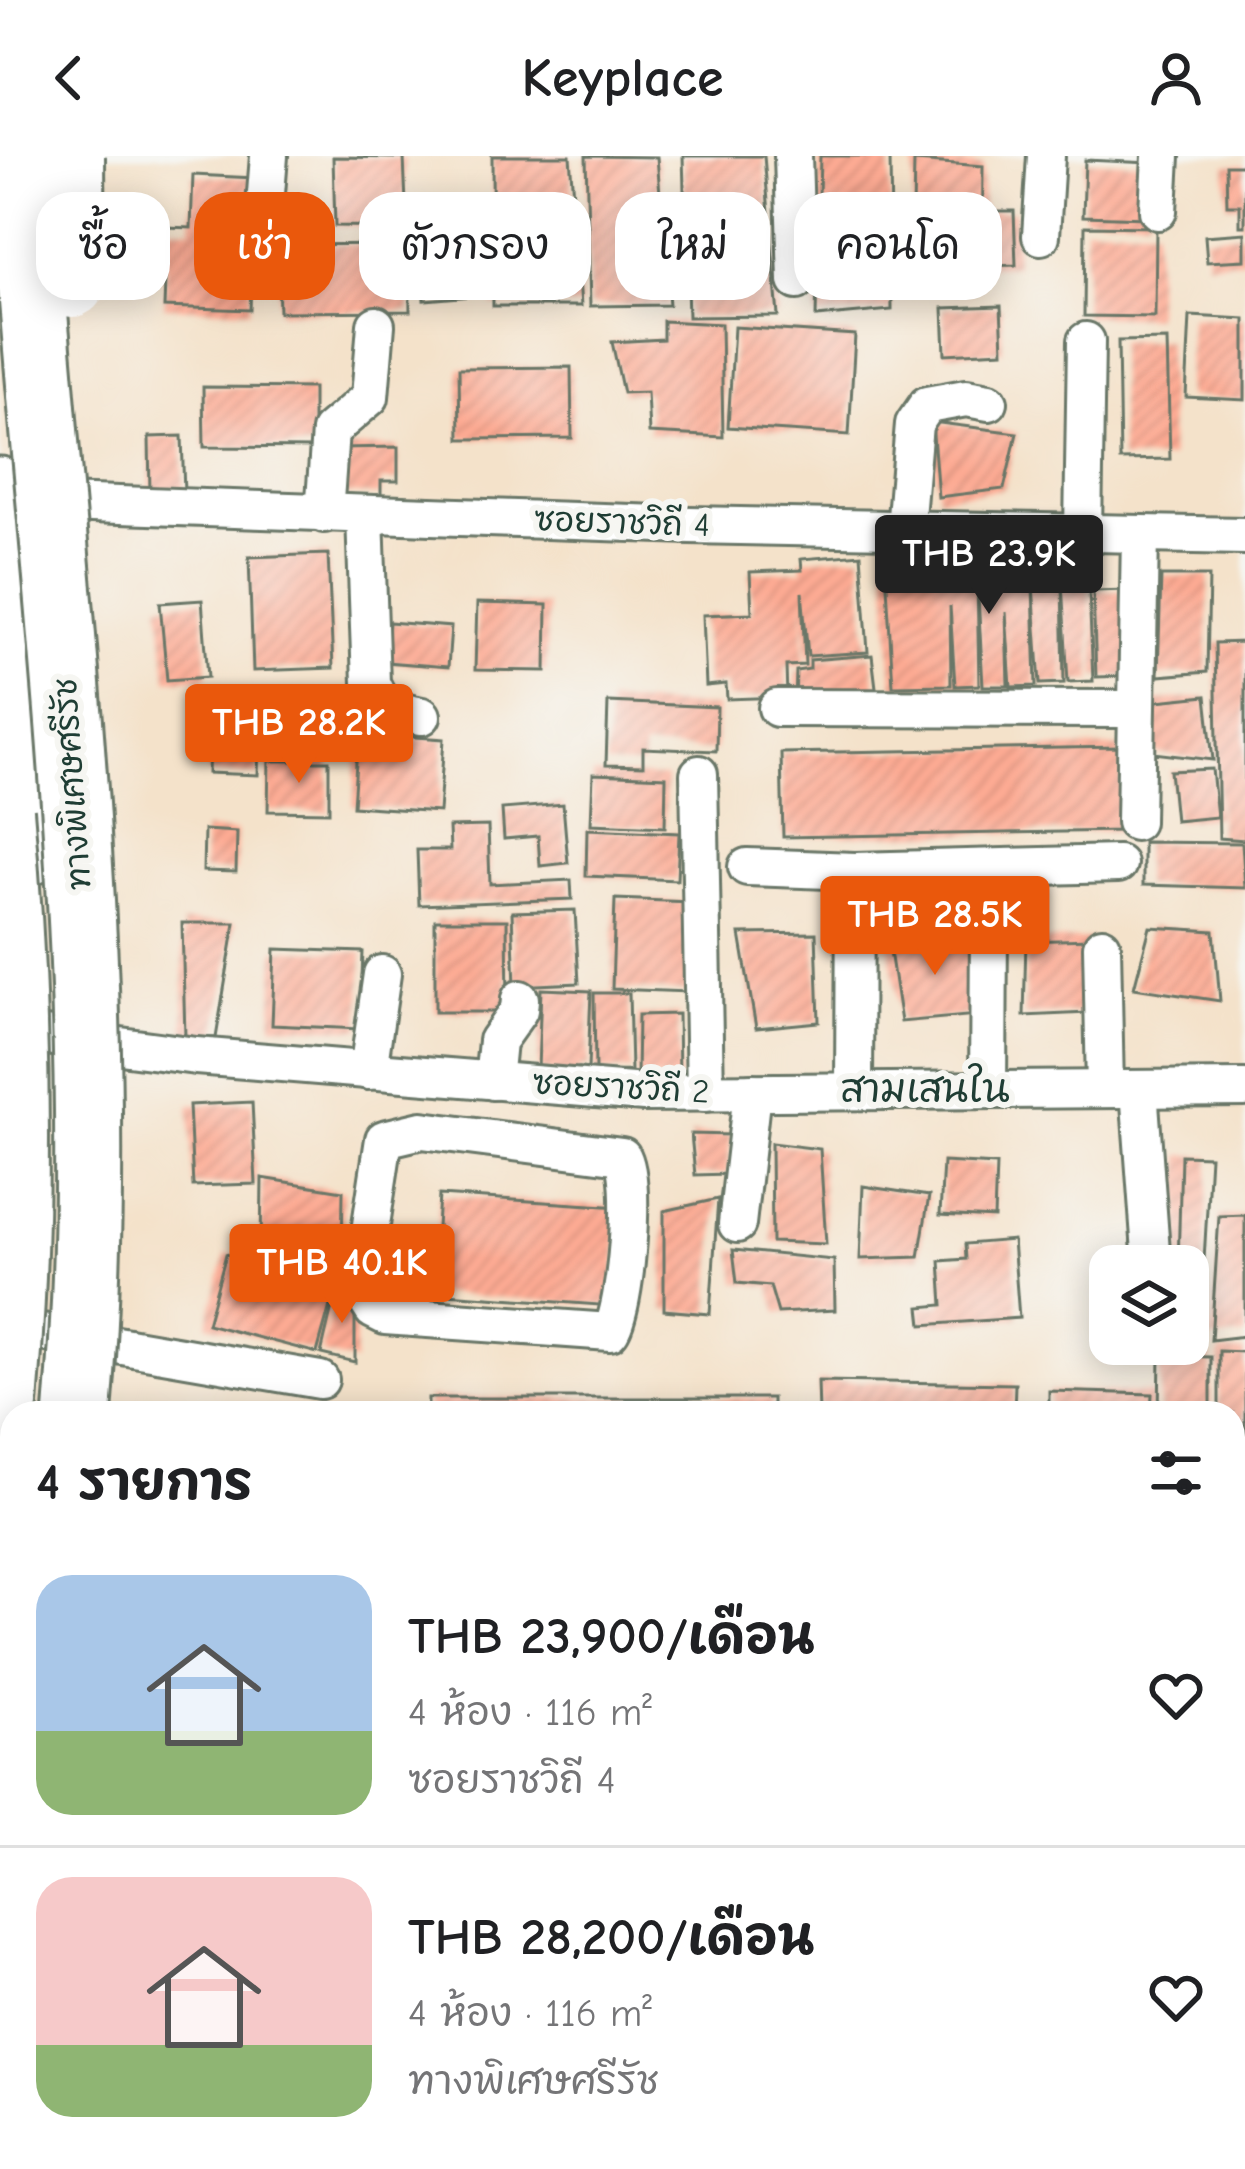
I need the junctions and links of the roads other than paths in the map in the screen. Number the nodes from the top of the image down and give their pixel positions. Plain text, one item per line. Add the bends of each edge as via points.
1 (22, 156) edge
2 (71, 156) edge
3 (268, 156) edge
4 (793, 156) edge
5 (1046, 156) edge
6 (1161, 156) edge
7 (266, 192) edge
8 (794, 192) edge
9 (1157, 211) dead end
10 (1041, 236) dead end
11 (376, 325) dead end
12 (1086, 341) dead end
13 (989, 402) dead end
14 (0, 483) edge
15 (0, 500) edge
16 (324, 514) junction
17 (365, 515) junction
18 (905, 529) junction
19 (1083, 532) junction
20 (1140, 534) junction
21 (1245, 536) edge
22 (382, 708) junction
23 (778, 708) dead end
24 (1134, 709) junction
25 (284, 711) dead end
26 (422, 716) dead end
27 (71, 748) junction
28 (699, 774) dead end
29 (0, 811) edge
30 (1135, 822) dead end
31 (1118, 864) dead end
32 (747, 867) dead end
33 (855, 871) junction
34 (989, 925) dead end
35 (1102, 946) dead end
36 (382, 974) dead end
37 (520, 998) dead end
38 (23, 1034) edge
39 (368, 1071) junction
40 (431, 1076) junction
41 (493, 1081) junction
42 (1245, 1088) edge
43 (1122, 1089) junction
44 (988, 1090) junction
45 (854, 1091) junction
46 (752, 1092) junction
47 (705, 1093) junction
48 (431, 1131) junction
49 (737, 1224) dead end
50 (1148, 1245) edge
51 (30, 1330) junction
52 (320, 1380) dead end
53 (4, 1401) edge
54 (26, 1401) edge
55 (79, 1401) edge

1 - 27 highway, ทางพิเศษศรีรัช, bridge
2 - 27 highway, bridge
3 - 7 street
4 - 8 street
5 - 10 street
6 - 9 street
11 - 16 street via 370,397 330,431
12 - 19 street
13 - 18 street via 927,406 914,424
14 - 15 street
15 - 16 street, ซอยราชวิถี 4
15 - 38 street
16 - 17 street, ซอยราชวิถี 4
17 - 18 street, ซอยราชวิถี 4
17 - 22 street via 371,683
18 - 19 street, ซอยราชวิถี 4
19 - 20 street, ซอยราชวิถี 4
20 - 21 street, ซอยราชวิถี 4
20 - 24 street
22 - 25 street
22 - 26 street
23 - 24 street
24 - 30 street
27 - 55 highway, ทางพิเศษศรีรัช, bridge via 88,1149
28 - 47 street
29 - 53 highway, bridge via 15,1177
31 - 33 street
32 - 33 street
33 - 45 street
34 - 44 street
35 - 43 street
36 - 39 street
37 - 41 street via 496,1041
38 - 39 street, ซอยราชวิถี 2
38 - 51 street
39 - 40 street, ซอยราชวิถี 2
40 - 41 street, ซอยราชวิถี 2
40 - 48 street
41 - 47 street, ซอยราชวิถี 2
42 - 43 street, ซอยราชวิถี 2
43 - 44 street, ซอยราชวิถี 2
43 - 50 street
44 - 45 street, ซอยราชวิถี 2
45 - 46 street, ซอยราชวิถี 2
46 - 47 street, ซอยราชวิถี 2
46 - 49 street
48 - 48 street via 384,1139 361,1291 373,1310 610,1332 620,1312 629,1193 622,1156
51 - 52 street
51 - 54 street

